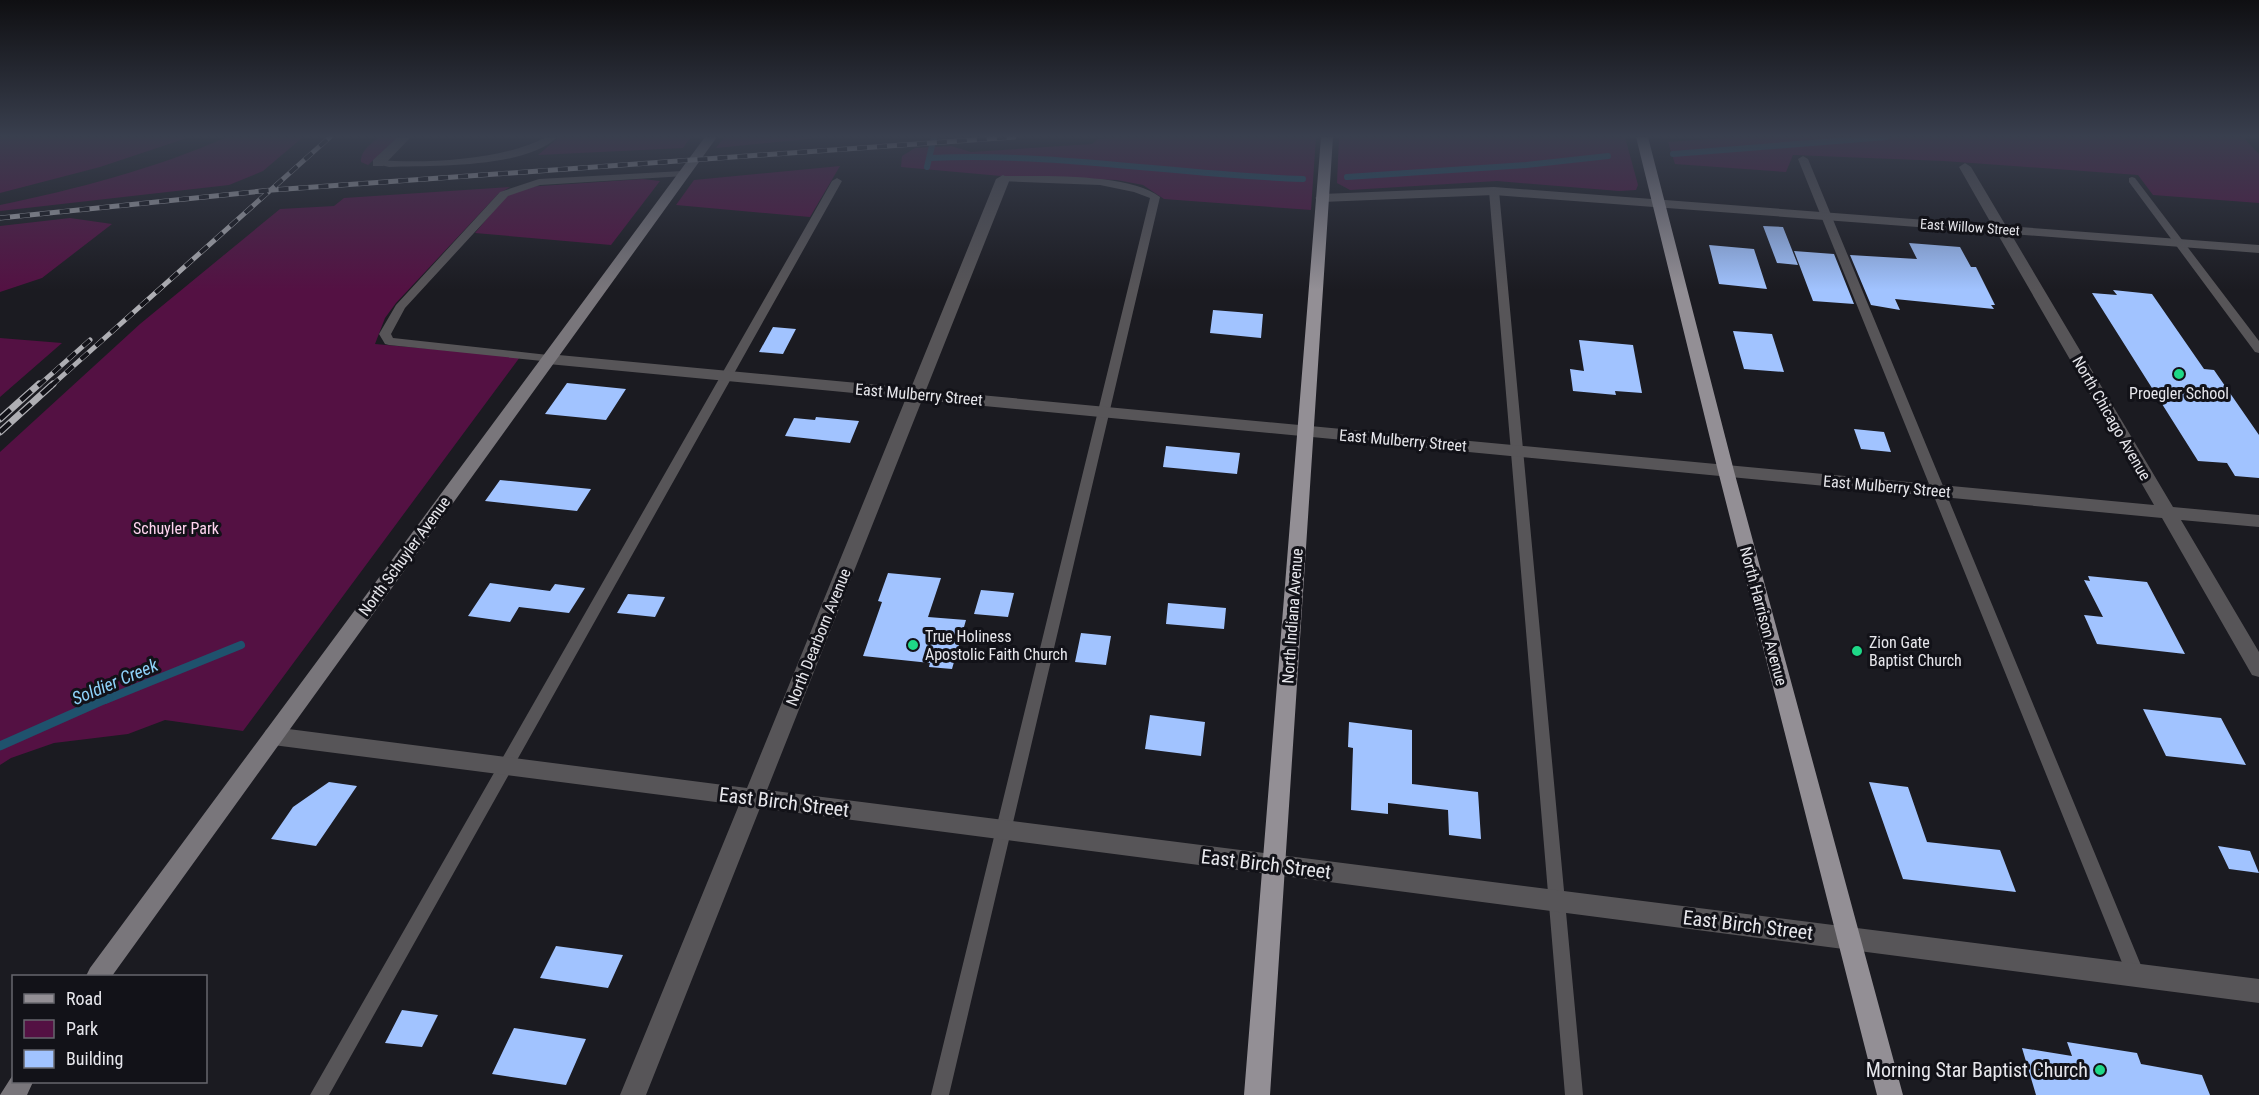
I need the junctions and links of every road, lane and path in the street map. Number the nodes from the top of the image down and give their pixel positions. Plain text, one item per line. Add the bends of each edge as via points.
1 (521, 188) edge
2 (672, 188) edge
3 (833, 188) edge
4 (999, 188) edge
5 (1136, 188) edge
6 (1323, 188) edge
7 (1655, 188) edge
8 (1815, 188) edge
9 (1977, 188) edge
10 (2138, 188) edge
11 (1494, 191) junction
12 (1322, 198) junction
13 (1659, 203) junction
14 (1826, 216) junction
15 (2001, 229) junction
16 (2179, 242) junction
17 (2259, 249) edge
18 (2259, 349) edge
19 (548, 359) junction
20 (727, 376) junction
21 (916, 394) junction
22 (1104, 412) junction
23 (1305, 431) junction
24 (1517, 451) junction
25 (1726, 471) junction
26 (1938, 491) junction
27 (2167, 512) junction
28 (2259, 521) edge
29 (2259, 669) edge
30 (273, 736) junction
31 (505, 766) junction
32 (753, 798) junction
33 (1004, 830) junction
34 (1274, 865) junction
35 (1556, 901) junction
36 (1849, 938) junction
37 (99, 975) edge
38 (2136, 975) junction
39 (2259, 991) edge
40 (319, 1095) edge
41 (633, 1095) edge
42 (940, 1095) edge
43 (1257, 1095) edge
44 (1574, 1095) edge
45 (1890, 1095) edge

1 - 19 lane via 504,194 400,307 385,334 389,341
2 - 19 street, North Schuyler Avenue
3 - 20 lane
4 - 21 street, North Dearborn Avenue
5 - 22 lane via 1155,197
6 - 12 main road, North Indiana Avenue
7 - 13 main road, North Harrison Avenue
8 - 14 lane
9 - 15 street, North Chicago Avenue
10 - 16 lane
11 - 12 street, East Willow Street
11 - 13 street, East Willow Street
11 - 24 lane
12 - 23 main road, North Indiana Avenue
13 - 14 street, East Willow Street
13 - 25 main road, North Harrison Avenue
14 - 15 street, East Willow Street
14 - 26 lane
15 - 16 street, East Willow Street
15 - 27 street, North Chicago Avenue
16 - 17 street, East Willow Street
16 - 18 lane
19 - 20 street, East Mulberry Street
19 - 30 street, North Schuyler Avenue
20 - 21 street, East Mulberry Street
20 - 31 lane
21 - 22 street, East Mulberry Street
21 - 32 street, North Dearborn Avenue
22 - 23 street, East Mulberry Street
22 - 33 lane
23 - 24 street, East Mulberry Street
23 - 34 main road, North Indiana Avenue
24 - 25 street, East Mulberry Street
24 - 35 lane
25 - 26 street, East Mulberry Street
25 - 36 main road, North Harrison Avenue
26 - 27 street, East Mulberry Street
26 - 38 lane
27 - 28 street, East Mulberry Street
27 - 29 street, North Chicago Avenue
30 - 31 street, East Birch Street
30 - 37 street, North Schuyler Avenue
31 - 32 street, East Birch Street
31 - 40 lane
32 - 33 street, East Birch Street
32 - 41 street, North Dearborn Avenue
33 - 34 street, East Birch Street
33 - 42 lane
34 - 35 street, East Birch Street
34 - 43 main road, North Indiana Avenue
35 - 36 street, East Birch Street
35 - 44 lane
36 - 38 street, East Birch Street
36 - 45 main road, North Harrison Avenue
38 - 39 street, East Birch Street

